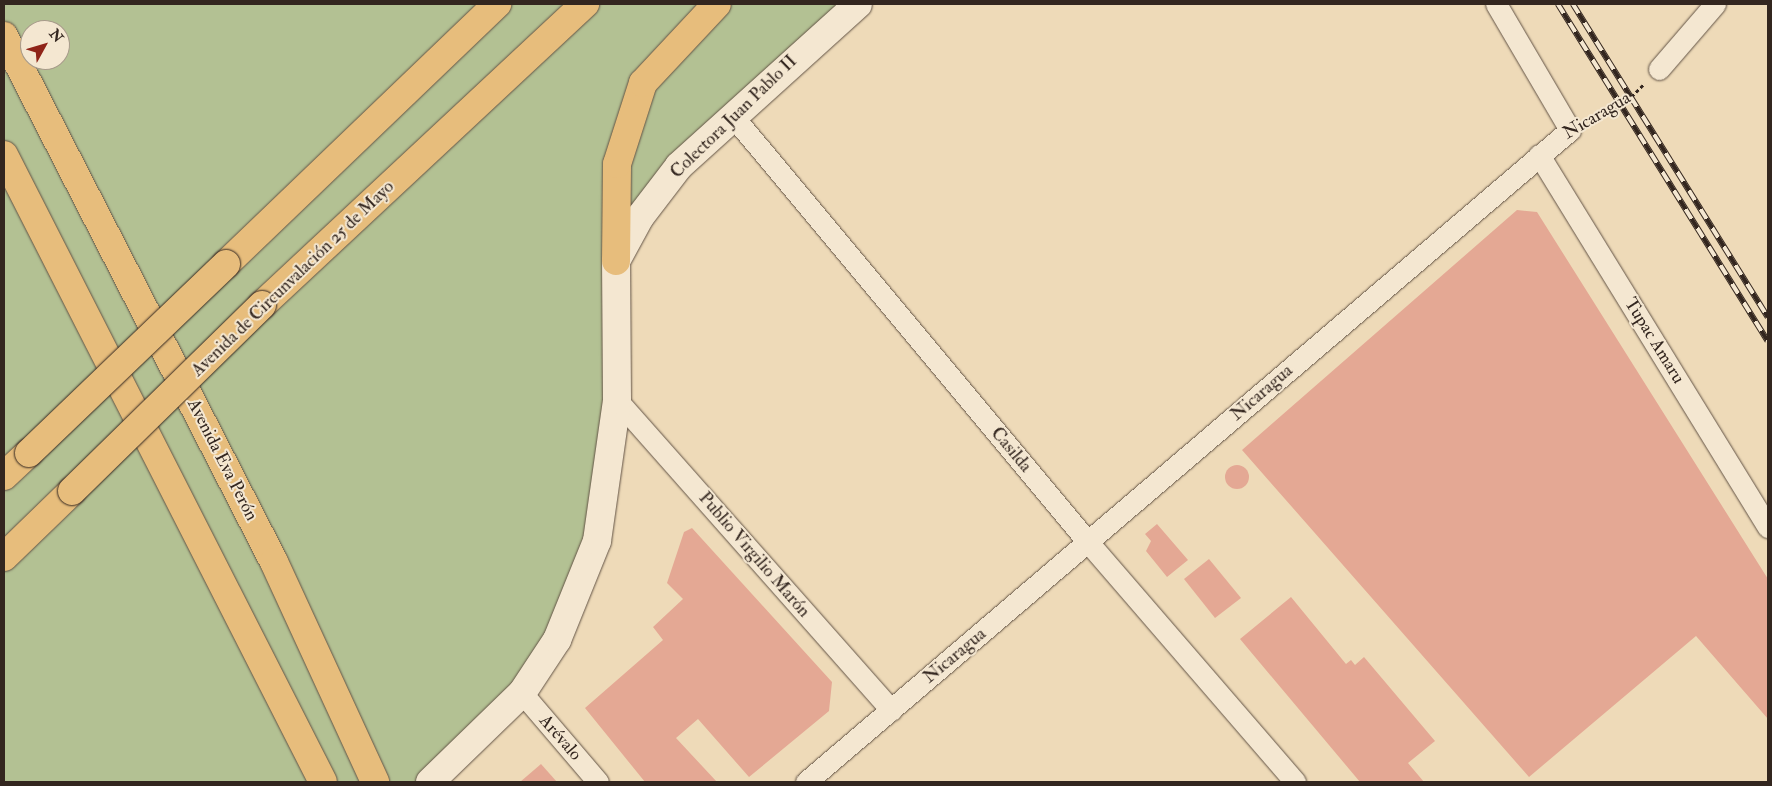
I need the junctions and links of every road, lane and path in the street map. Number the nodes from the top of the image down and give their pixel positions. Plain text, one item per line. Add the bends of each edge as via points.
1 (497, 4) edge
2 (585, 4) edge
3 (717, 4) edge
4 (858, 4) edge
5 (1496, 4) edge
6 (1715, 4) edge
7 (4, 36) edge
8 (1659, 69) joint
9 (732, 115) junction
10 (1570, 130) junction
11 (4, 155) edge
12 (1539, 155) junction
13 (616, 261) junction
14 (618, 400) junction
15 (4, 476) edge
16 (1768, 527) edge
17 (1088, 542) junction
18 (4, 557) edge
19 (522, 694) junction
20 (891, 710) junction
21 (323, 782) edge
22 (375, 782) edge
23 (430, 782) edge
24 (598, 782) edge
25 (806, 782) edge
26 (1295, 782) edge

1 - 15 main road, bridge
2 - 18 main road, Avenida de Circunvalación 25 de Mayo, bridge via 262,305
3 - 13 main road via 643,83 617,164
4 - 9 main road, Colectora Juan Pablo II
5 - 10 street
6 - 8 street
7 - 22 main road, Avenida Eva Perón via 274,562
8 - 10 path, Nicaragua via 1622,106
9 - 13 main road, Colectora Juan Pablo II via 679,166 640,217
9 - 17 street, Casilda
10 - 12 street, Nicaragua
11 - 21 main road
12 - 16 street, Tupac Amaru
12 - 17 street, Nicaragua
13 - 14 main road, Colectora Juan Pablo II
14 - 19 main road, Colectora Juan Pablo II via 597,540 557,640
14 - 20 street, Publio Virgilio Marón
17 - 20 street, Nicaragua
17 - 26 street, Casilda
19 - 23 main road, Colectora Juan Pablo II
19 - 24 street, Arévalo
20 - 25 street, Nicaragua

